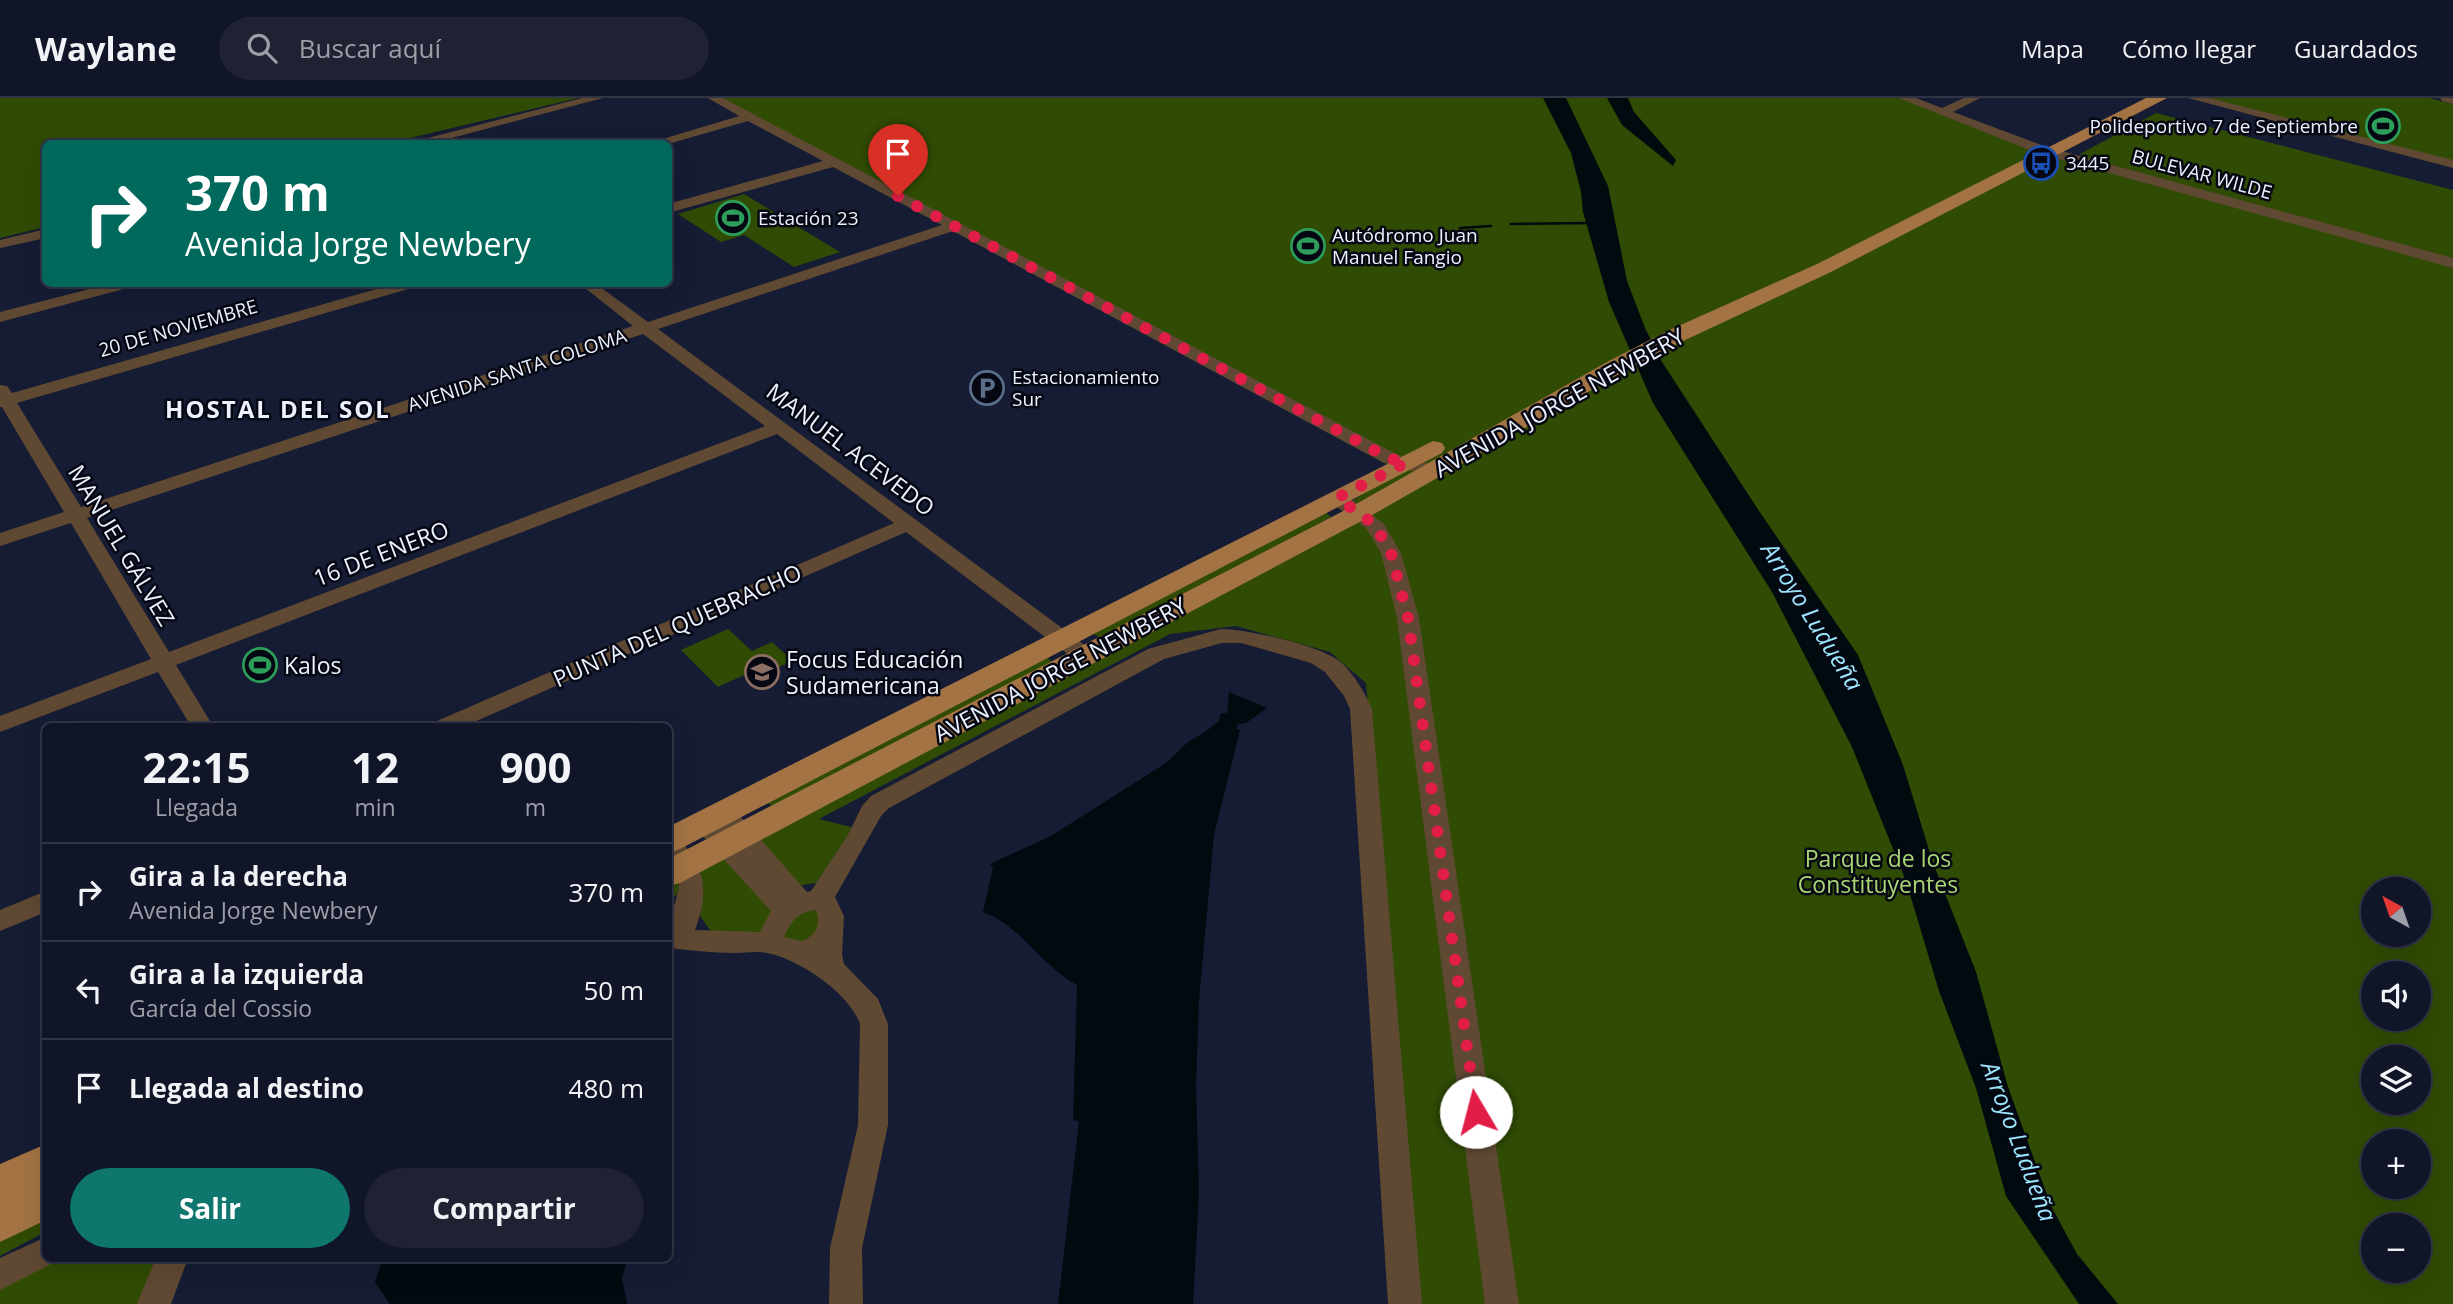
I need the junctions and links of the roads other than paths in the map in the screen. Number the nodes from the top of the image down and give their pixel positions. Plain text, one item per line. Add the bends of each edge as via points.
1 (597, 98) edge
2 (714, 98) edge
3 (1905, 98) edge
4 (1974, 98) edge
5 (2131, 98) edge
6 (2159, 98) edge
7 (2194, 98) edge
8 (2446, 98) edge
9 (2453, 100) edge
10 (1943, 113) junction
11 (751, 117) junction
12 (427, 140) edge
13 (667, 140) edge
14 (2042, 150) junction
15 (835, 162) junction
16 (2453, 164) edge
17 (672, 208) edge
18 (954, 226) junction
19 (42, 234) edge
20 (0, 244) edge
21 (2453, 263) edge
22 (114, 287) edge
23 (398, 287) edge
24 (591, 287) edge
25 (0, 317) edge
26 (646, 328) junction
27 (1612, 361) junction
28 (2, 397) edge
29 (779, 427) junction
30 (1407, 462) junction
31 (1433, 471) junction
32 (1348, 506) junction
33 (76, 515) junction
34 (908, 524) junction
35 (0, 540) edge
36 (1073, 648) junction
37 (164, 662) junction
38 (200, 723) edge
39 (452, 723) edge
40 (0, 724) edge
41 (724, 829) junction
42 (673, 855) edge
43 (42, 903) edge
44 (802, 904) junction
45 (0, 921) edge
46 (831, 934) junction
47 (673, 938) edge
48 (779, 946) junction
49 (835, 974) junction
50 (42, 1163) edge
51 (0, 1184) edge
52 (42, 1201) edge
53 (0, 1223) edge
54 (42, 1253) edge
55 (170, 1262) edge
56 (0, 1275) edge
57 (154, 1304) edge
58 (846, 1304) edge
59 (1405, 1304) edge
60 (1502, 1304) edge

1 - 12 street
2 - 11 street
3 - 10 street, BULEVAR WILDE
4 - 10 street
5 - 14 main road, AVENIDA JORGE NEWBERY
6 - 14 main road, AVENIDA JORGE NEWBERY
7 - 16 street
8 - 9 street
10 - 14 street, BULEVAR WILDE
11 - 13 street
11 - 15 street
14 - 21 street, BULEVAR WILDE
14 - 27 main road, AVENIDA JORGE NEWBERY via 1824,268 1670,331
15 - 17 street
15 - 18 street
18 - 26 street, AVENIDA SANTA COLOMA
18 - 30 street via 1391,459
19 - 20 street
22 - 25 street
23 - 28 street, 20 DE NOVIEMBRE
24 - 26 street, MANUEL ACEVEDO
26 - 29 street, MANUEL ACEVEDO
26 - 33 street, AVENIDA SANTA COLOMA
27 - 30 main road, AVENIDA JORGE NEWBERY
27 - 31 main road, AVENIDA JORGE NEWBERY
28 - 33 street, MANUEL GÁLVEZ
29 - 34 street, MANUEL ACEVEDO
29 - 37 street, 16 DE ENERO
30 - 31 street
30 - 32 main road, AVENIDA JORGE NEWBERY
31 - 32 main road, AVENIDA JORGE NEWBERY
32 - 36 main road, AVENIDA JORGE NEWBERY
32 - 60 street via 1374,524 1391,553 1408,618
33 - 35 street, AVENIDA SANTA COLOMA
33 - 37 street, MANUEL GÁLVEZ
34 - 36 street, MANUEL ACEVEDO
34 - 39 street, PUNTA DEL QUEBRACHO
36 - 41 main road, AVENIDA JORGE NEWBERY
37 - 38 street, MANUEL GÁLVEZ
37 - 40 street, 16 DE ENERO
41 - 42 main road, AVENIDA JORGE NEWBERY
41 - 44 street
42 - 47 street via 693,886 692,904
43 - 45 street
44 - 46 street via 827,906
44 - 48 street
44 - 59 street via 859,837 880,802 1156,654 1221,636 1242,636 1333,667 1361,709
46 - 48 street via 806,953
46 - 49 street via 827,953
47 - 48 street
48 - 49 street
49 - 58 street via 868,1007 873,1024 873,1125 846,1248
50 - 51 main road
52 - 53 main road
54 - 56 street
55 - 57 street

